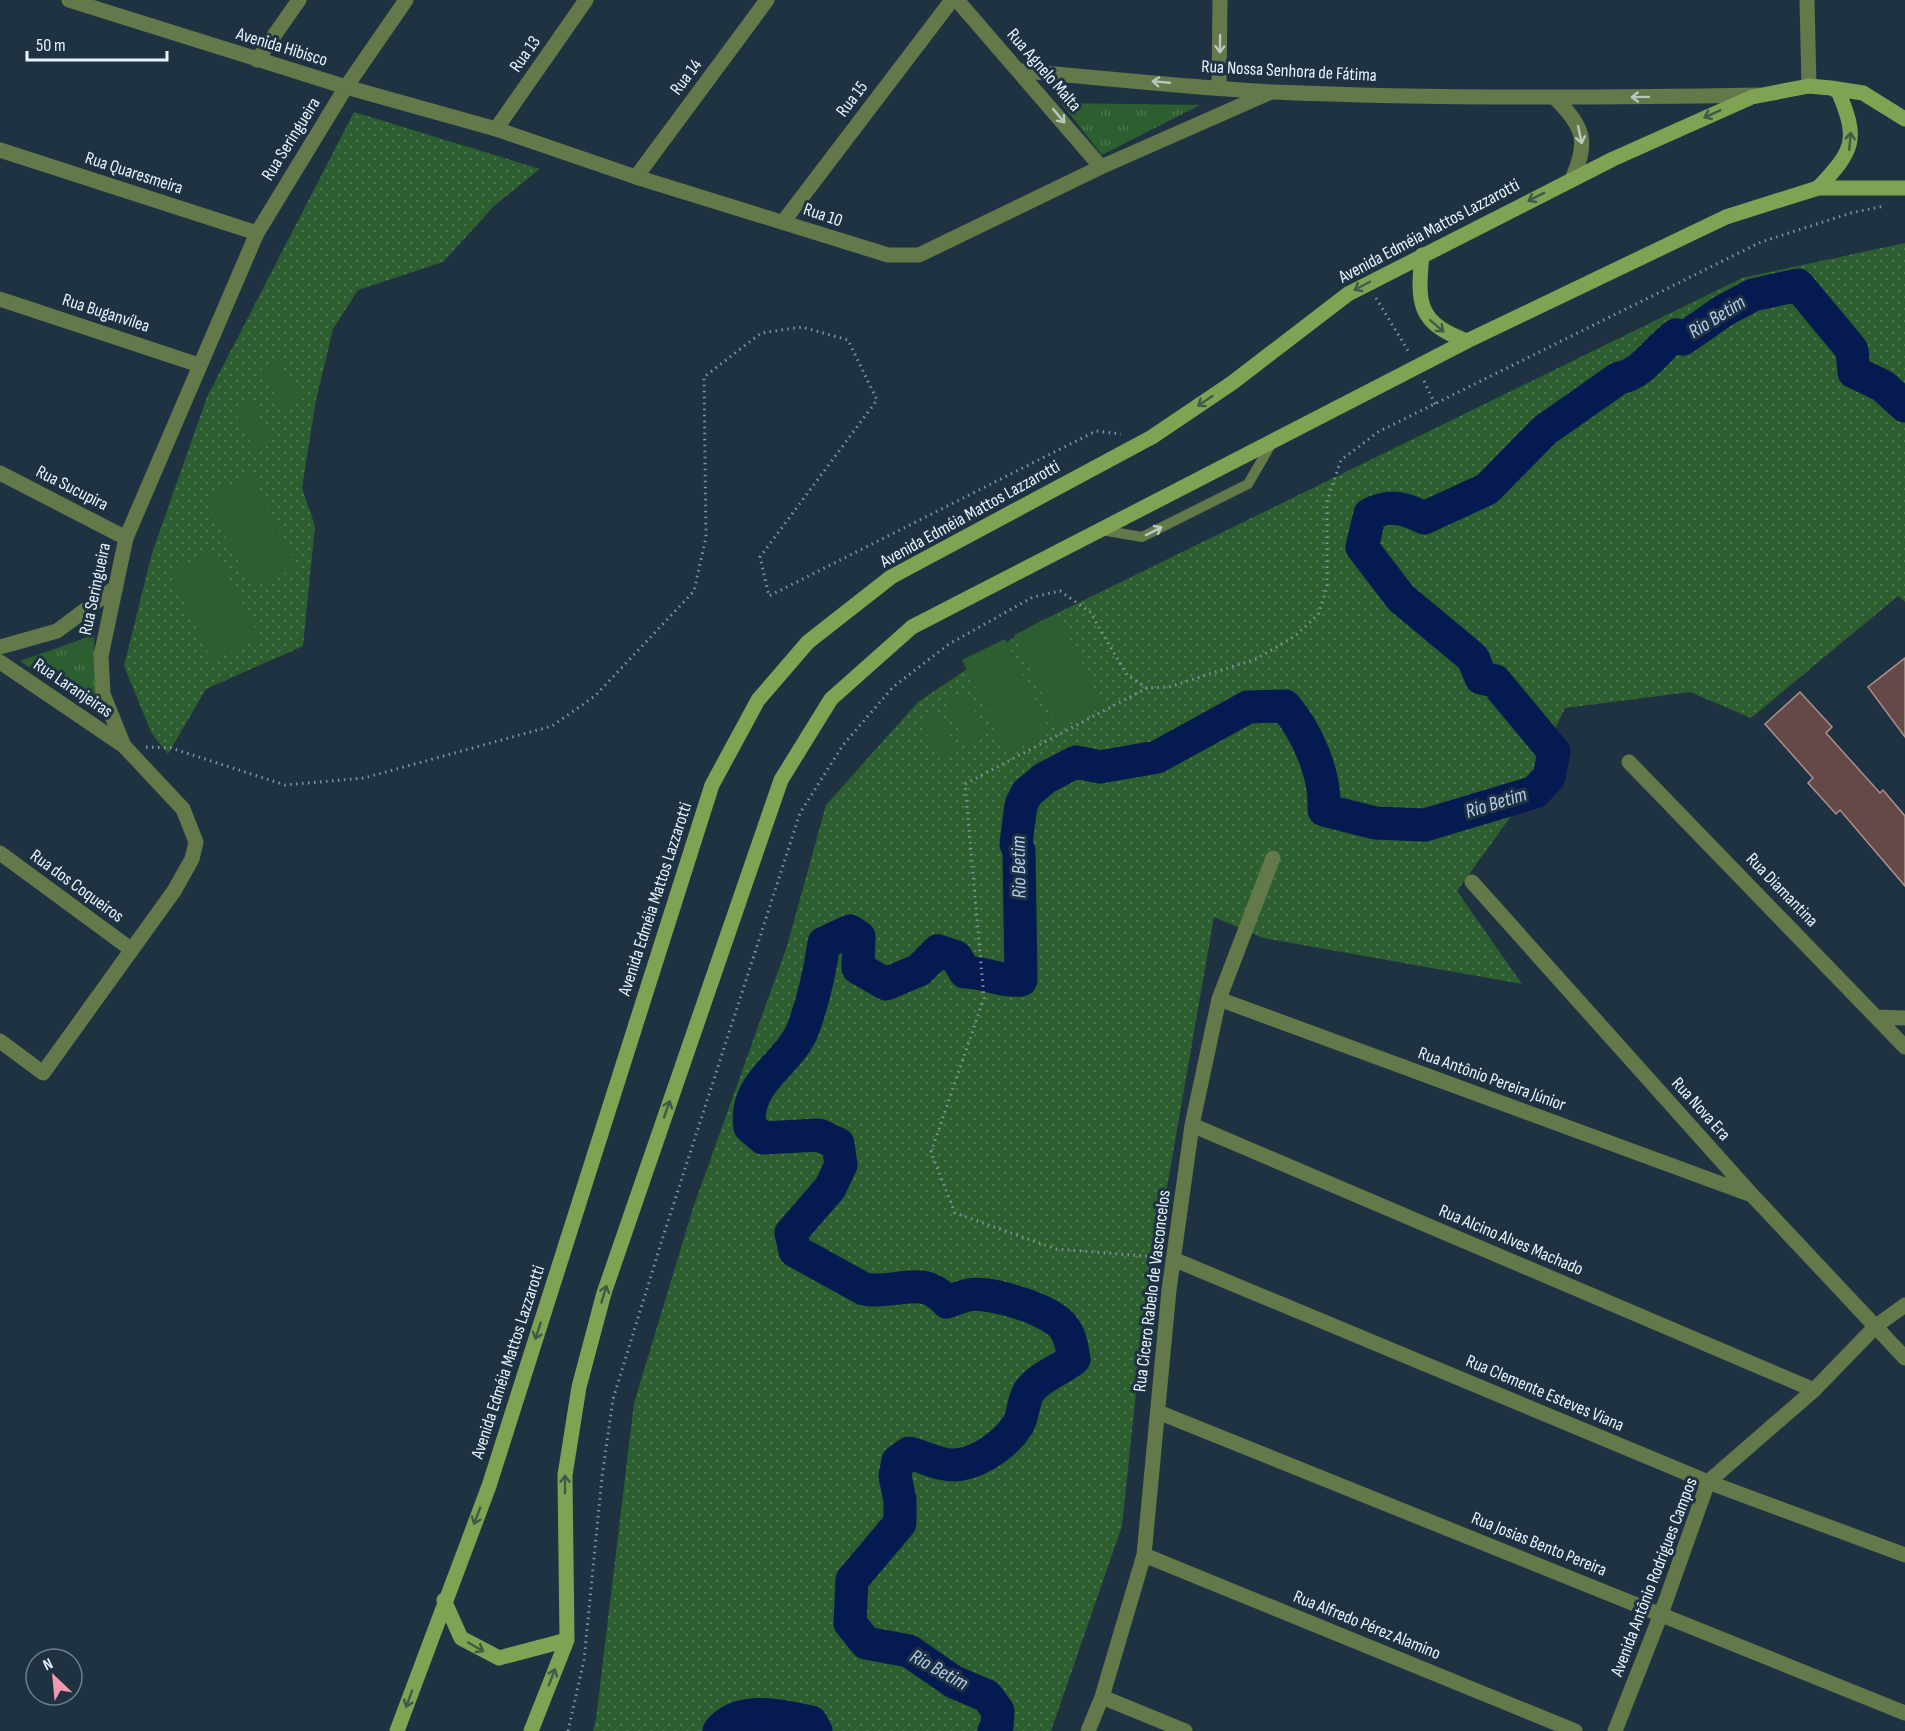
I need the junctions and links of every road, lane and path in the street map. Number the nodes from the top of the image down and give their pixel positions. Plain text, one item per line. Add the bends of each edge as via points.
1 (69, 0) edge
2 (299, 0) edge
3 (406, 0) edge
4 (586, 0) edge
5 (767, 0) edge
6 (952, 0) edge
7 (957, 0) edge
8 (1220, 0) edge
9 (1807, 0) edge
10 (257, 60) junction
11 (1021, 71) junction
12 (1809, 86) junction
13 (346, 87) junction
14 (1219, 87) junction
15 (1831, 88) junction
16 (1270, 92) junction
17 (1762, 95) junction
18 (1555, 98) junction
19 (1905, 119) edge
20 (496, 129) junction
21 (0, 150) edge
22 (1101, 167) junction
23 (636, 177) junction
24 (1572, 179) junction
25 (1818, 188) junction
26 (1905, 188) edge
27 (1894, 204) dead end
28 (783, 222) junction
29 (257, 232) junction
30 (1422, 255) junction
31 (1368, 283) junction
32 (0, 299) edge
33 (1467, 341) junction
34 (199, 365) junction
35 (1417, 367) junction
36 (1435, 404) junction
37 (1152, 437) junction
38 (1274, 440) junction
39 (0, 473) edge
40 (1098, 530) junction
41 (126, 538) junction
42 (116, 587) junction
43 (0, 647) edge
44 (0, 662) edge
45 (1147, 688) junction
46 (124, 746) junction
47 (1629, 762) dead end
48 (0, 853) edge
49 (1273, 858) dead end
50 (1472, 882) dead end
51 (132, 950) junction
52 (1219, 999) junction
53 (1877, 1017) junction
54 (1905, 1018) edge
55 (0, 1041) edge
56 (1905, 1047) edge
57 (1192, 1125) junction
58 (1752, 1195) junction
59 (1173, 1259) junction
60 (1905, 1305) edge
61 (1876, 1326) junction
62 (1905, 1358) edge
63 (1814, 1390) junction
64 (1158, 1412) junction
65 (1708, 1482) junction
66 (1144, 1555) junction
67 (1905, 1556) edge
68 (444, 1600) junction
69 (1661, 1614) junction
70 (567, 1640) junction
71 (1102, 1697) junction
72 (1905, 1713) edge
73 (397, 1731) edge
74 (531, 1731) edge
75 (568, 1731) edge
76 (1088, 1731) edge
77 (1185, 1731) edge
78 (1575, 1731) edge
79 (1615, 1731) edge

1 - 10 street, Avenida Hibisco
2 - 10 street
3 - 13 street, Rua Seringueira
4 - 20 street, Rua 13
5 - 23 street, Rua 14
6 - 28 street, Rua 15
7 - 11 street, Rua Agnelo Malta
8 -> 14 street
9 - 12 street
10 - 13 street, Avenida Hibisco
14 -> 11 street, Rua Nossa Senhora de Fátima
11 -> 22 street, Rua Agnelo Malta
12 - 15 main road, Avenida Edméia Mattos Lazzarotti
12 - 17 main road, Avenida Edméia Mattos Lazzarotti
13 - 20 street, Rua 10
13 - 29 street, Rua Seringueira
14 - 16 street, Rua Nossa Senhora de Fátima
15 - 19 main road, Avenida Edméia Mattos Lazzarotti via 1863,93
25 -> 15 main road via 1848,154 1850,139 1851,120 1838,91
16 - 18 street, Rua Nossa Senhora de Fátima
16 - 22 street, Rua 10
17 -> 18 street, Rua Nossa Senhora de Fátima
17 -> 24 main road, Avenida Edméia Mattos Lazzarotti
18 -> 24 street via 1578,124 1583,139 1581,160
20 - 23 street, Rua 10
21 - 29 street, Rua Quaresmeira
22 - 28 street, Rua 10 via 919,255 888,255
23 - 28 street, Rua 10
24 -> 30 main road, Avenida Edméia Mattos Lazzarotti
25 - 26 main road
25 - 33 main road via 1726,217
27 - 36 path via 1851,213 1761,242
29 - 34 street, Rua Seringueira
30 - 31 main road, Avenida Edméia Mattos Lazzarotti
30 -> 33 main road via 1418,290 1429,320 1442,332
31 - 35 path
31 -> 37 main road, Avenida Edméia Mattos Lazzarotti
32 - 34 street, Rua Buganvílea
33 - 35 main road
34 - 41 street, Rua Seringueira
35 - 36 path
35 - 38 main road
36 - 45 path via 1378,432 1341,460 1327,501 1327,587 1318,615 1295,636 1256,659 1169,687
37 - 46 path via 1096,431 769,596 760,557 877,400 848,339 802,327 761,333 704,377 706,537 694,591 595,696 552,726 364,778 285,785 171,747
37 -> 68 main road, Avenida Edméia Mattos Lazzarotti via 891,577 808,642 758,700 712,784 489,1486
38 - 40 main road
40 -> 38 lane via 1142,537 1248,484
39 - 41 street, Rua Sucupira
70 -> 40 main road via 565,1475 579,1387 604,1293 782,780 831,699 912,627
41 - 42 street, Rua Seringueira
42 - 43 street via 57,631
42 - 46 street, Rua Seringueira via 100,656 103,694
44 - 46 street, Rua Laranjeiras
45 - 59 path via 965,784 984,998 931,1152 955,1213 1056,1249
45 - 75 path via 1127,675 1090,612 1060,591 1034,597 949,644 892,687 843,745 800,813 613,1399 584,1660
46 - 51 street, Rua Seringueira via 183,809 196,842 174,891
47 - 53 street, Rua Diamantina
48 - 51 street, Rua dos Coqueiros
49 - 52 street, Rua Cícero Rabelo de Vasconcelos
50 - 58 street, Rua Nova Era
51 - 55 street, Rua Seringueira via 43,1073
52 - 57 street, Rua Cícero Rabelo de Vasconcelos
52 - 58 street, Rua Antônio Pereira Júnior
53 - 54 street
53 - 56 street, Rua Diamantina
57 - 59 street, Rua Cícero Rabelo de Vasconcelos
57 - 63 street, Rua Alcino Alves Machado
58 - 61 street, Rua Nova Era
59 - 64 street, Rua Cícero Rabelo de Vasconcelos
59 - 65 street, Rua Clemente Esteves Viana
60 - 61 street, Avenida Antônio Rodrigues Campos
61 - 62 street, Rua Nova Era
61 - 63 street, Avenida Antônio Rodrigues Campos
63 - 65 street, Avenida Antônio Rodrigues Campos
64 - 66 street, Rua Cícero Rabelo de Vasconcelos
64 - 69 street, Rua Josias Bento Pereira
65 - 67 street, Rua Clemente Esteves Viana
65 - 69 street, Avenida Antônio Rodrigues Campos
66 - 71 street, Rua Cícero Rabelo de Vasconcelos
66 - 78 street, Rua Alfredo Pérez Alamino
68 -> 70 main road via 461,1638 499,1658
68 -> 73 main road, Avenida Edméia Mattos Lazzarotti
69 - 72 street, Rua Josias Bento Pereira
69 - 79 street, Avenida Antônio Rodrigues Campos
74 -> 70 main road
71 - 76 street, Rua Cícero Rabelo de Vasconcelos
71 - 77 street

